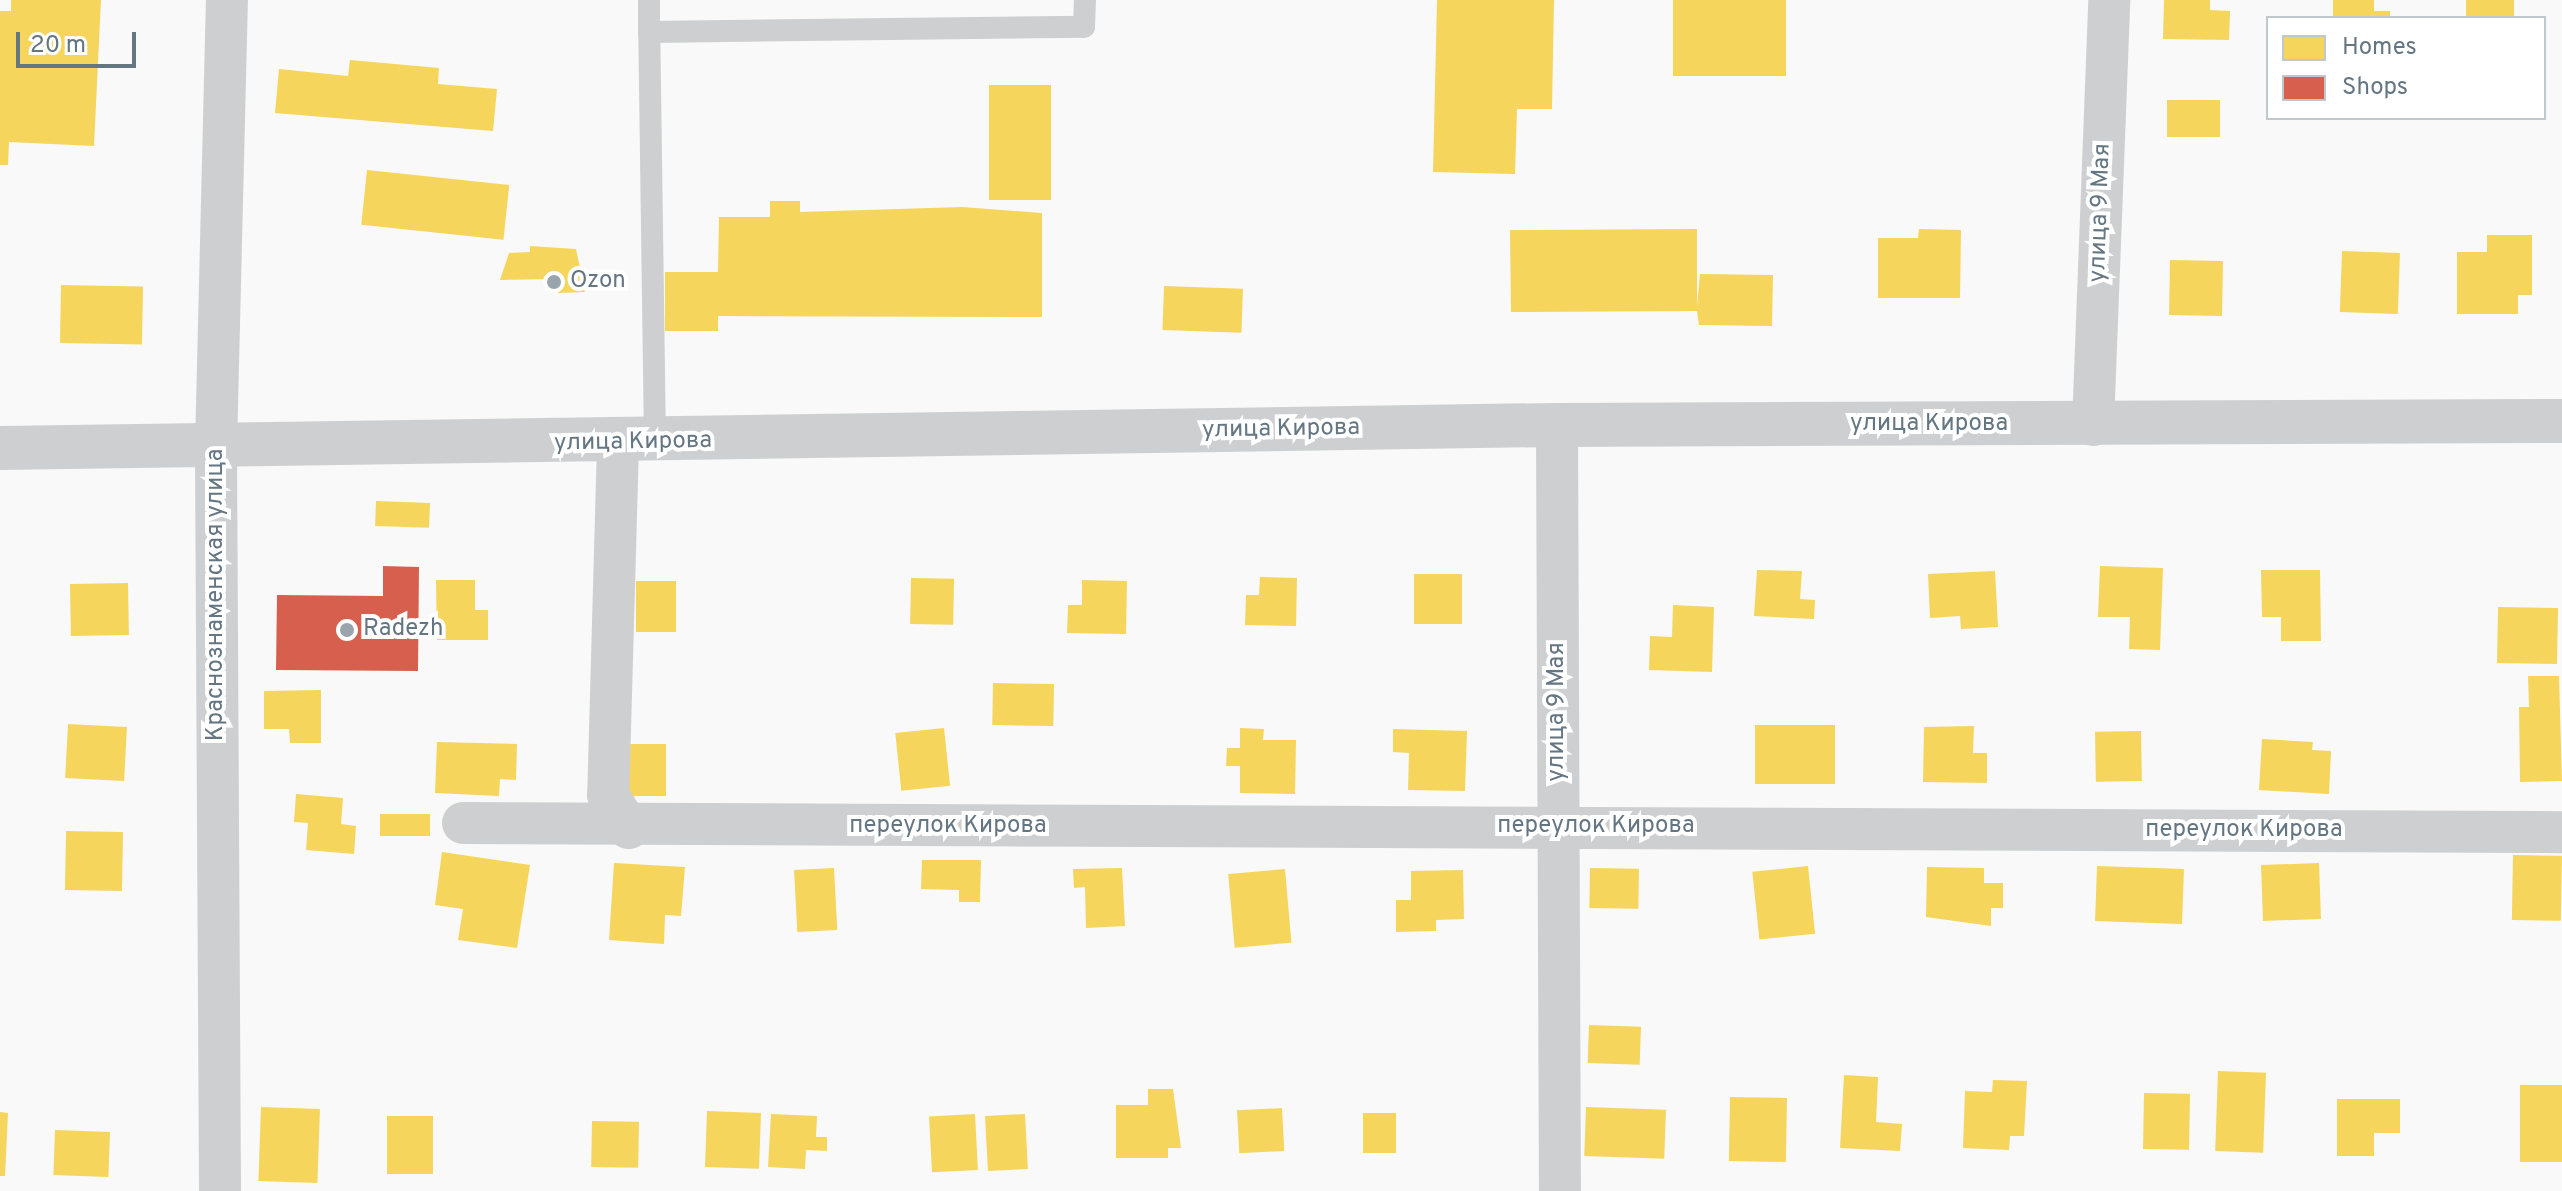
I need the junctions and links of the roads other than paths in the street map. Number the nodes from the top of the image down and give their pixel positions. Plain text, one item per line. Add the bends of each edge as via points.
1 (227, 0) edge
2 (649, 0) edge
3 (1085, 0) edge
4 (2109, 0) edge
5 (649, 32) junction
6 (2562, 421) edge
7 (1557, 425) junction
8 (2093, 425) junction
9 (636, 444) junction
10 (216, 447) junction
11 (0, 448) edge
12 (463, 823) dead end
13 (1559, 826) junction
14 (629, 828) junction
15 (2562, 832) edge
16 (220, 1191) edge
17 (1560, 1191) edge

1 - 10 street, Краснознаменская улица
2 - 5 lane
3 - 5 lane via 1084,27
4 - 8 street, улица 9 Мая
5 - 9 lane
6 - 8 street, улица Кирова
7 - 8 street, улица Кирова
7 - 9 street, улица Кирова
7 - 13 street, улица 9 Мая
9 - 10 street, улица Кирова
9 - 14 street via 608,795
10 - 11 street, улица Кирова
10 - 16 street, Краснознаменская улица
12 - 14 street, переулок Кирова
13 - 14 street, переулок Кирова
13 - 15 street, переулок Кирова
13 - 17 street, улица 9 Мая

